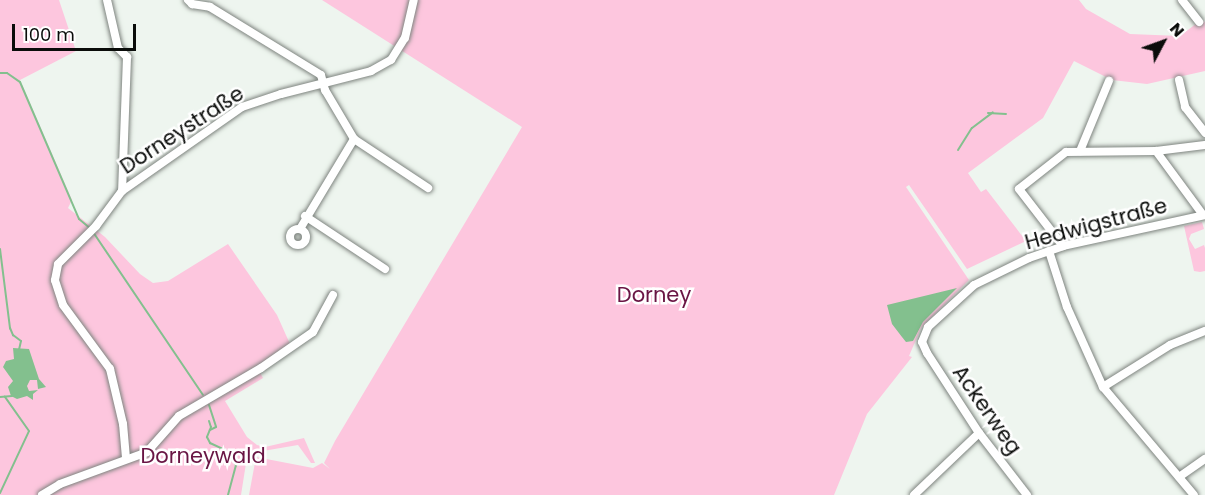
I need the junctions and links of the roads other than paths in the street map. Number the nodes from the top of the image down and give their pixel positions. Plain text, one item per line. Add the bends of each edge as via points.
1 (108, 0) edge
2 (188, 0) edge
3 (414, 0) edge
4 (1182, 0) edge
5 (1199, 22) dead end
6 (1179, 80) dead end
7 (1109, 81) dead end
8 (323, 83) junction
9 (1205, 133) edge
10 (354, 139) junction
11 (1205, 145) edge
12 (1080, 151) junction
13 (1156, 151) junction
14 (428, 188) dead end
15 (122, 191) junction
16 (1204, 215) edge
17 (305, 216) junction
18 (300, 230) dead end
19 (1063, 246) junction
20 (1049, 251) junction
21 (385, 269) dead end
22 (333, 295) dead end
23 (1205, 330) edge
24 (922, 344) joint
25 (1103, 387) junction
26 (979, 433) junction
27 (126, 458) junction
28 (1205, 459) edge
29 (1179, 477) junction
30 (42, 495) edge
31 (914, 495) edge
32 (1027, 495) edge
33 (1194, 495) edge

1 - 15 street via 118,48 128,57
2 - 8 street via 210,7 321,75
3 - 8 street, Dorneystraße via 405,38 391,60 371,71
4 - 5 street
6 - 9 street via 1185,107
7 - 12 street
8 - 10 street
8 - 15 street, Dorneystraße via 242,108
10 - 14 street
10 - 17 street
11 - 13 street
12 - 13 street
12 - 19 street via 1066,152 1018,189
13 - 16 street
15 - 27 street, Dorneystraße via 93,229 58,264 55,280 63,305 110,369 123,424
16 - 19 street, Hedwigstraße
17 - 18 street
17 - 21 street
19 - 20 street, Hedwigstraße
20 - 24 street, Hedwigstraße via 974,285 934,320
20 - 25 street via 1067,307
22 - 27 street via 313,332 179,416 147,452
23 - 25 street via 1162,350
24 - 26 street, Ackerweg
25 - 29 street
26 - 31 street
26 - 32 street, Ackerweg
27 - 30 street
28 - 29 street
29 - 33 street

